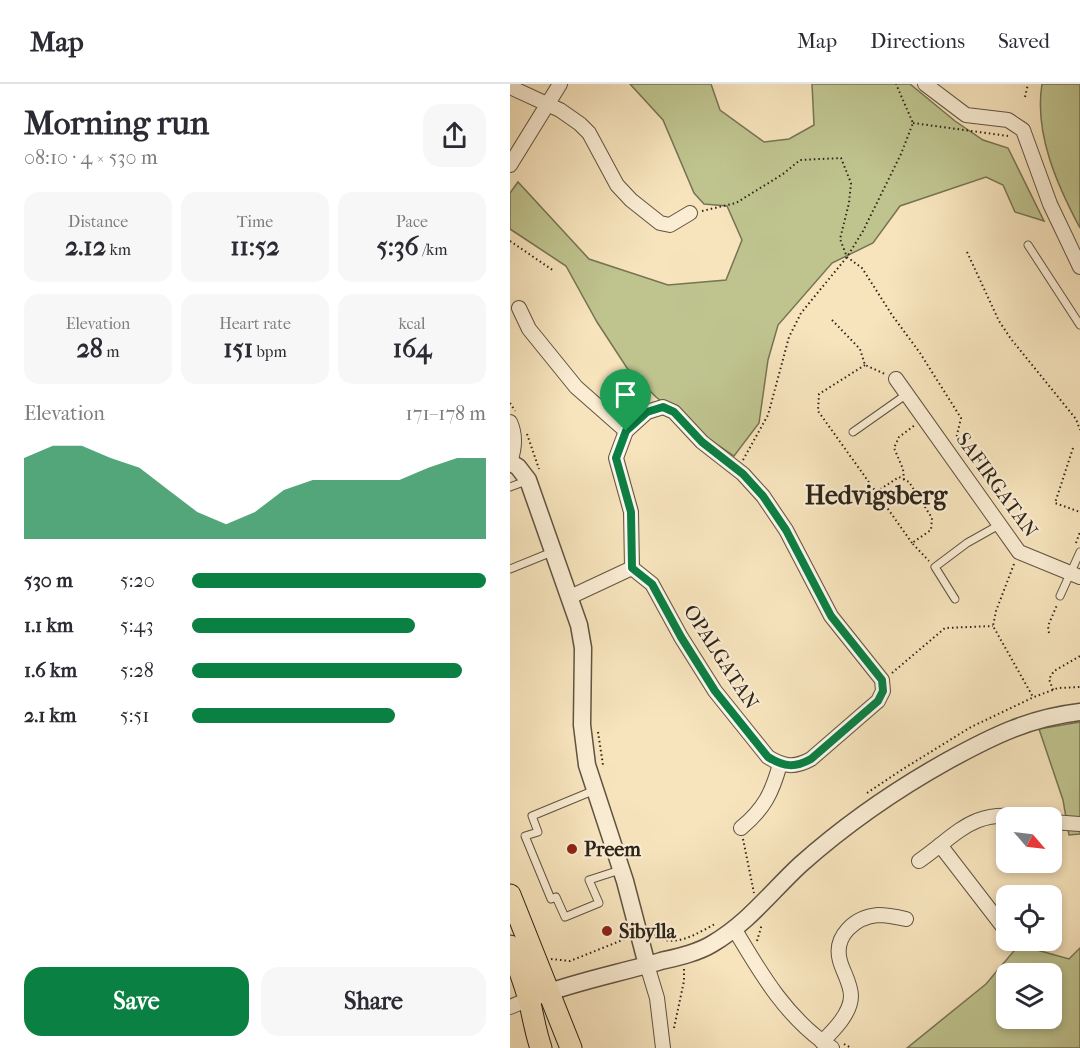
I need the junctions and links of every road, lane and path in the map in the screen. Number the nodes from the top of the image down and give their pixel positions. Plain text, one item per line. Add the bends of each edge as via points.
1 (560, 84) edge
2 (896, 84) edge
3 (925, 84) edge
4 (1029, 84) edge
5 (510, 87) edge
6 (1025, 97) dead end
7 (547, 104) junction
8 (913, 123) junction
9 (1011, 137) dead end
10 (510, 165) edge
11 (690, 213) joint
12 (510, 241) edge
13 (1028, 245) dead end
14 (967, 252) dead end
15 (847, 257) junction
16 (1080, 267) edge
17 (554, 270) dead end
18 (519, 308) dead end
19 (832, 321) dead end
20 (1080, 325) edge
21 (865, 364) junction
22 (902, 388) junction
23 (924, 419) junction
24 (510, 422) edge
25 (1080, 430) edge
26 (626, 431) junction
27 (853, 432) dead end
28 (530, 441) dead end
29 (1073, 448) dead end
30 (510, 462) edge
31 (737, 470) junction
32 (534, 475) junction
33 (904, 480) junction
34 (510, 487) edge
35 (876, 492) junction
36 (1080, 512) edge
37 (999, 525) junction
38 (912, 543) junction
39 (554, 551) junction
40 (1080, 552) edge
41 (935, 567) junction
42 (632, 568) junction
43 (510, 569) edge
44 (1075, 575) edge
45 (1060, 596) joint
46 (570, 597) junction
47 (956, 599) dead end
48 (993, 626) dead end
49 (1049, 633) dead end
50 (1080, 656) edge
51 (882, 680) junction
52 (1053, 690) dead end
53 (1080, 712) edge
54 (597, 723) dead end
55 (780, 764) junction
56 (605, 772) dead end
57 (595, 790) junction
58 (996, 816) edge
59 (1062, 823) edge
60 (1080, 824) edge
61 (741, 828) joint
62 (940, 845) junction
63 (919, 861) dead end
64 (621, 870) junction
65 (510, 895) edge
66 (754, 895) dead end
67 (906, 918) dead end
68 (996, 918) edge
69 (718, 922) dead end
70 (762, 925) dead end
71 (735, 930) junction
72 (639, 934) junction
73 (510, 946) edge
74 (758, 946) dead end
75 (538, 964) junction
76 (647, 965) junction
77 (684, 969) dead end
78 (549, 992) junction
79 (519, 1003) edge
80 (673, 1036) dead end
81 (828, 1042) edge
82 (541, 1048) edge
83 (571, 1048) edge
84 (663, 1048) edge
85 (851, 1048) edge

1 - 7 street
2 - 8 path
3 - 16 street via 966,115 1008,120 1023,130 1050,204
4 - 6 path
5 - 7 street
7 - 10 street
7 - 11 street via 580,124 617,185 660,223 670,225
8 - 9 path
8 - 15 path
11 - 15 path via 736,203 800,160 841,158 851,183 840,239
12 - 17 path
13 - 20 lane
14 - 25 path via 999,321 1076,419
15 - 31 path via 801,313 789,337 768,415
18 - 26 street via 530,329 576,387
19 - 21 path via 860,349
21 - 22 path
21 - 35 path via 819,394 818,411
22 - 23 street, SAFIRGATAN
22 - 27 lane
23 - 33 path via 899,437 894,448
23 - 37 street, SAFIRGATAN
24 - 30 street via 514,442
26 - 31 street via 647,412 663,407 674,412 702,442
26 - 42 street via 616,458 631,512
28 - 32 path
29 - 36 path via 1055,503
30 - 32 street
31 - 51 street via 763,496 786,530 831,616
32 - 34 lane
32 - 39 street
33 - 35 path via 899,477
33 - 38 path via 932,518 931,530
35 - 38 path
37 - 41 lane
37 - 44 street, SAFIRGATAN via 1019,552
38 - 41 path
39 - 43 lane
39 - 46 street
40 - 44 lane
41 - 47 lane
42 - 46 street
42 - 55 street, OPALGATAN via 652,584 715,691 768,757
44 - 45 lane
45 - 49 path
46 - 57 street via 583,648 582,725
48 - 51 path via 945,628
50 - 52 path via 1051,674
51 - 55 street via 883,691 878,701 811,759 800,765
53 - 71 street via 1042,718 992,736 902,786 798,867
54 - 56 path
55 - 61 street via 765,802
57 - 64 street
57 - 64 lane via 532,816 538,832 525,836 551,899 556,897 565,917 599,903 589,880
58 - 62 street via 977,819
59 - 60 street
61 - 66 path
62 - 63 street
62 - 68 street
64 - 72 street
65 - 75 highway
67 - 81 street via 879,915 847,928 838,949 851,997
69 - 72 path via 676,942 664,941 651,932
70 - 74 path via 757,935
71 - 76 street via 710,946
71 - 81 street via 774,991 803,1025
72 - 75 path via 570,961 554,958
72 - 76 street
73 - 79 highway
75 - 78 highway
76 - 78 street
76 - 84 street via 657,998
77 - 80 path
78 - 79 street
78 - 83 highway
79 - 82 highway
81 - 85 path

